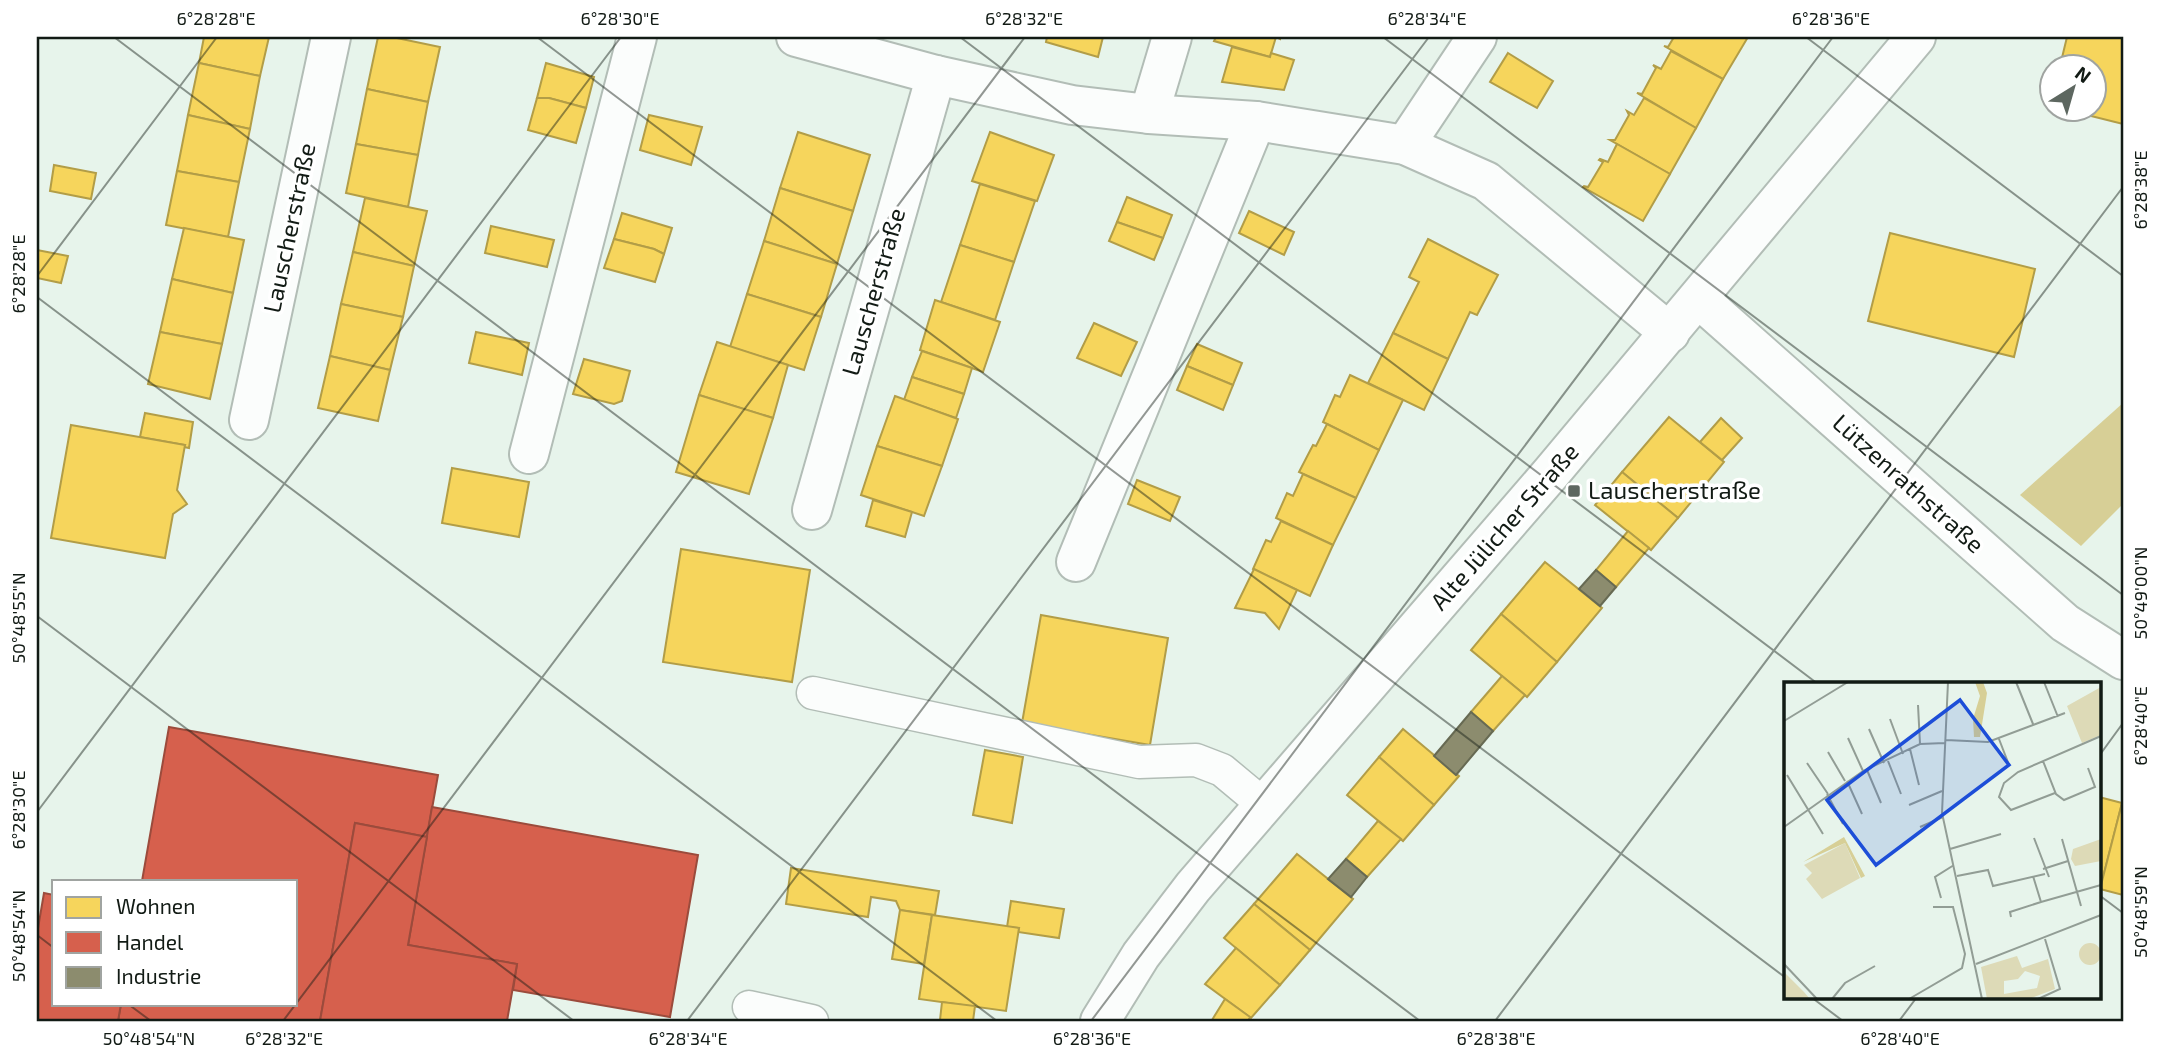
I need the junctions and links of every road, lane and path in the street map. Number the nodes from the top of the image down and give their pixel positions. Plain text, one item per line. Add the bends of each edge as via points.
1 (331, 37) edge
2 (636, 37) edge
3 (796, 37) edge
4 (1172, 37) edge
5 (1477, 37) edge
6 (1916, 37) edge
7 (874, 47) edge
8 (936, 75) junction
9 (1149, 114) junction
10 (1256, 121) junction
11 (1405, 145) junction
12 (1699, 299) junction
13 (1670, 333) junction
14 (249, 420) dead end
15 (529, 454) dead end
16 (812, 510) dead end
17 (1076, 562) dead end
18 (2123, 660) edge
19 (813, 693) dead end
20 (1264, 805) junction
21 (749, 1007) dead end
22 (812, 1021) edge
23 (1100, 1021) edge

1 - 14 street, Lauscherstraße
2 - 15 street
3 - 7 street
4 - 9 street
5 - 11 street
6 - 12 street, Alte Jülicher Straße
7 - 8 street
8 - 9 street via 1072,105
8 - 16 street, Lauscherstraße
9 - 10 street
10 - 11 street
10 - 17 street
11 - 13 street via 1486,181
12 - 13 street, Alte Jülicher Straße
12 - 18 street, Lützenrathstraße via 2065,623
13 - 20 street, Alte Jülicher Straße
19 - 20 lane via 1139,762 1196,760 1222,770
20 - 23 street, Alte Jülicher Straße via 1193,887
21 - 22 lane

